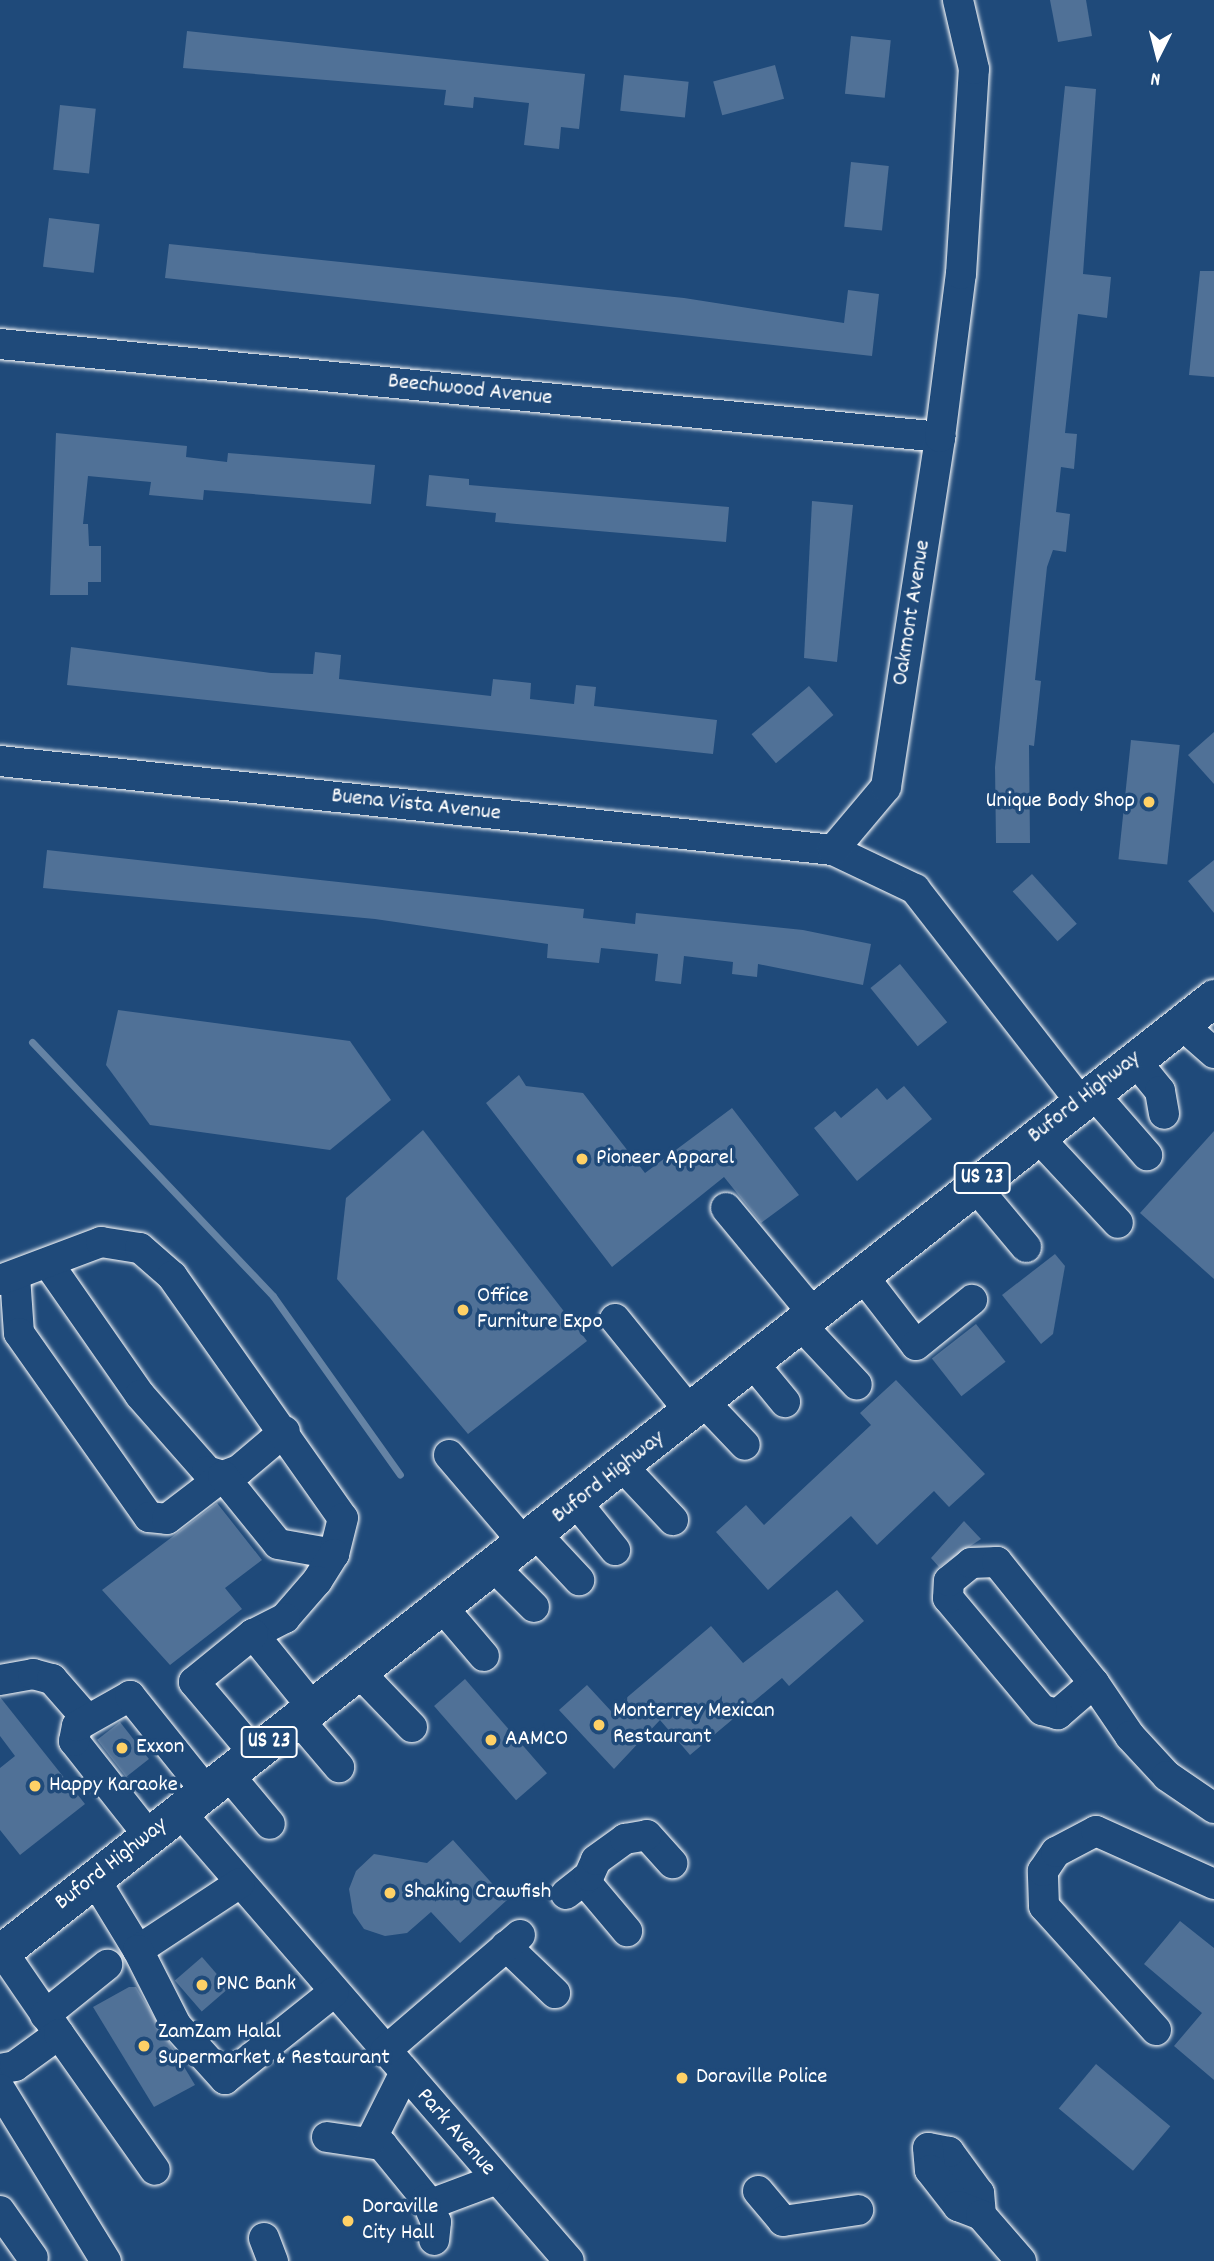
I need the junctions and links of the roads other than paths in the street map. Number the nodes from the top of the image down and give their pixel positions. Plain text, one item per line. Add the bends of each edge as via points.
1 (958, 0) edge
2 (0, 344) edge
3 (940, 437) junction
4 (0, 761) edge
5 (833, 849) junction
6 (1213, 1000) edge
7 (1181, 1024) junction
8 (1214, 1054) edge
9 (1134, 1059) junction
10 (1086, 1097) junction
11 (1164, 1114) dead end
12 (1036, 1135) junction
13 (1147, 1155) dead end
14 (974, 1185) junction
15 (726, 1208) dead end
16 (1118, 1223) dead end
17 (1026, 1247) dead end
18 (50, 1266) junction
19 (862, 1275) junction
20 (8, 1278) edge
21 (972, 1300) dead end
22 (615, 1319) dead end
23 (807, 1319) junction
24 (752, 1362) junction
25 (857, 1385) dead end
26 (785, 1402) dead end
27 (697, 1408) junction
28 (285, 1431) junction
29 (745, 1445) dead end
30 (449, 1455) dead end
31 (623, 1467) junction
32 (223, 1476) junction
33 (576, 1503) junction
34 (673, 1520) dead end
35 (531, 1539) junction
36 (615, 1550) dead end
37 (334, 1554) junction
38 (495, 1568) junction
39 (579, 1580) dead end
40 (534, 1607) dead end
41 (443, 1608) junction
42 (253, 1634) junction
43 (484, 1656) dead end
44 (360, 1673) junction
45 (0, 1680) edge
46 (1094, 1683) junction
47 (306, 1714) junction
48 (87, 1719) junction
49 (412, 1727) dead end
50 (339, 1767) dead end
51 (217, 1782) junction
52 (1214, 1808) edge
53 (270, 1824) dead end
54 (149, 1836) junction
55 (672, 1863) dead end
56 (94, 1878) junction
57 (240, 1883) junction
58 (1214, 1884) edge
59 (626, 1931) dead end
60 (138, 1950) junction
61 (1, 1952) edge
62 (107, 1965) dead end
63 (334, 1992) junction
64 (555, 1993) dead end
65 (52, 2024) junction
66 (1156, 2030) dead end
67 (384, 2051) junction
68 (0, 2069) edge
69 (404, 2074) junction
70 (0, 2089) edge
71 (327, 2137) dead end
72 (371, 2140) junction
73 (155, 2170) dead end
74 (495, 2180) junction
75 (758, 2191) dead end
76 (428, 2205) junction
77 (858, 2210) dead end
78 (0, 2211) edge
79 (981, 2215) dead end
80 (434, 2240) dead end
81 (33, 2258) dead end
82 (106, 2261) edge
83 (569, 2261) edge
84 (1021, 2261) edge

1 - 3 street, Oakmont Avenue via 974,69 961,274
2 - 3 street, Beechwood Avenue
3 - 5 street, Oakmont Avenue via 886,787
4 - 5 street, Buena Vista Avenue
5 - 10 street via 915,889
6 - 7 main road, Buford Highway / US 23
7 - 8 street
7 - 9 main road, Buford Highway / US 23
9 - 10 main road, Buford Highway / US 23
9 - 11 street via 1160,1091
10 - 12 main road, Buford Highway / US 23
10 - 13 street
12 - 14 main road, Buford Highway / US 23
12 - 16 street
14 - 17 street
14 - 19 main road, Buford Highway / US 23
15 - 23 street
18 - 20 street
18 - 28 street via 100,1242 140,1248 172,1276
18 - 32 street via 140,1395 207,1471
19 - 21 street via 916,1345
19 - 23 main road, Buford Highway / US 23
20 - 32 street via 19,1333 149,1517 167,1519
22 - 27 street
23 - 24 main road, Buford Highway / US 23
23 - 25 street
24 - 26 street
24 - 27 main road, Buford Highway / US 23
27 - 29 street
27 - 31 main road, Buford Highway / US 23
28 - 32 street
28 - 37 street via 343,1518
30 - 35 street
31 - 33 main road, Buford Highway / US 23
31 - 34 street
32 - 37 street via 278,1544
33 - 35 main road, Buford Highway / US 23
33 - 36 street
35 - 38 main road, Buford Highway / US 23
35 - 39 street
37 - 42 street via 285,1618
38 - 40 street
38 - 41 main road, Buford Highway / US 23
41 - 43 street
41 - 44 main road, Buford Highway / US 23
42 - 47 street
42 - 51 street via 194,1682
44 - 47 main road, Buford Highway / US 23
44 - 49 street
45 - 48 street via 33,1674 52,1679
46 - 46 street via 997,1562 971,1563 949,1581 948,1598 1042,1710 1058,1714
46 - 52 street via 1108,1709 1167,1776
47 - 50 street
47 - 51 main road, Buford Highway / US 23
48 - 51 street via 130,1696
48 - 54 street via 74,1741
51 - 53 street
51 - 54 main road, Buford Highway / US 23
51 - 57 street, Park Avenue
54 - 56 main road, Buford Highway / US 23
55 - 59 street via 647,1835 625,1839 596,1860 580,1883
56 - 60 street
56 - 61 main road, Buford Highway / US 23
57 - 60 street
57 - 63 street, Park Avenue
58 - 66 street via 1096,1831 1056,1852 1044,1871 1044,1906
60 - 63 street via 176,2025 225,2079
61 - 65 street
62 - 65 street
63 - 67 street, Park Avenue
64 - 67 street via 513,1940
65 - 68 street
65 - 73 street
67 - 69 street, Park Avenue
69 - 72 street
69 - 74 street, Park Avenue
70 - 82 street
71 - 72 street
72 - 76 street
74 - 76 street
74 - 83 street, Park Avenue
75 - 77 street via 783,2221
76 - 80 street via 436,2222
78 - 81 street
79 - 84 street

